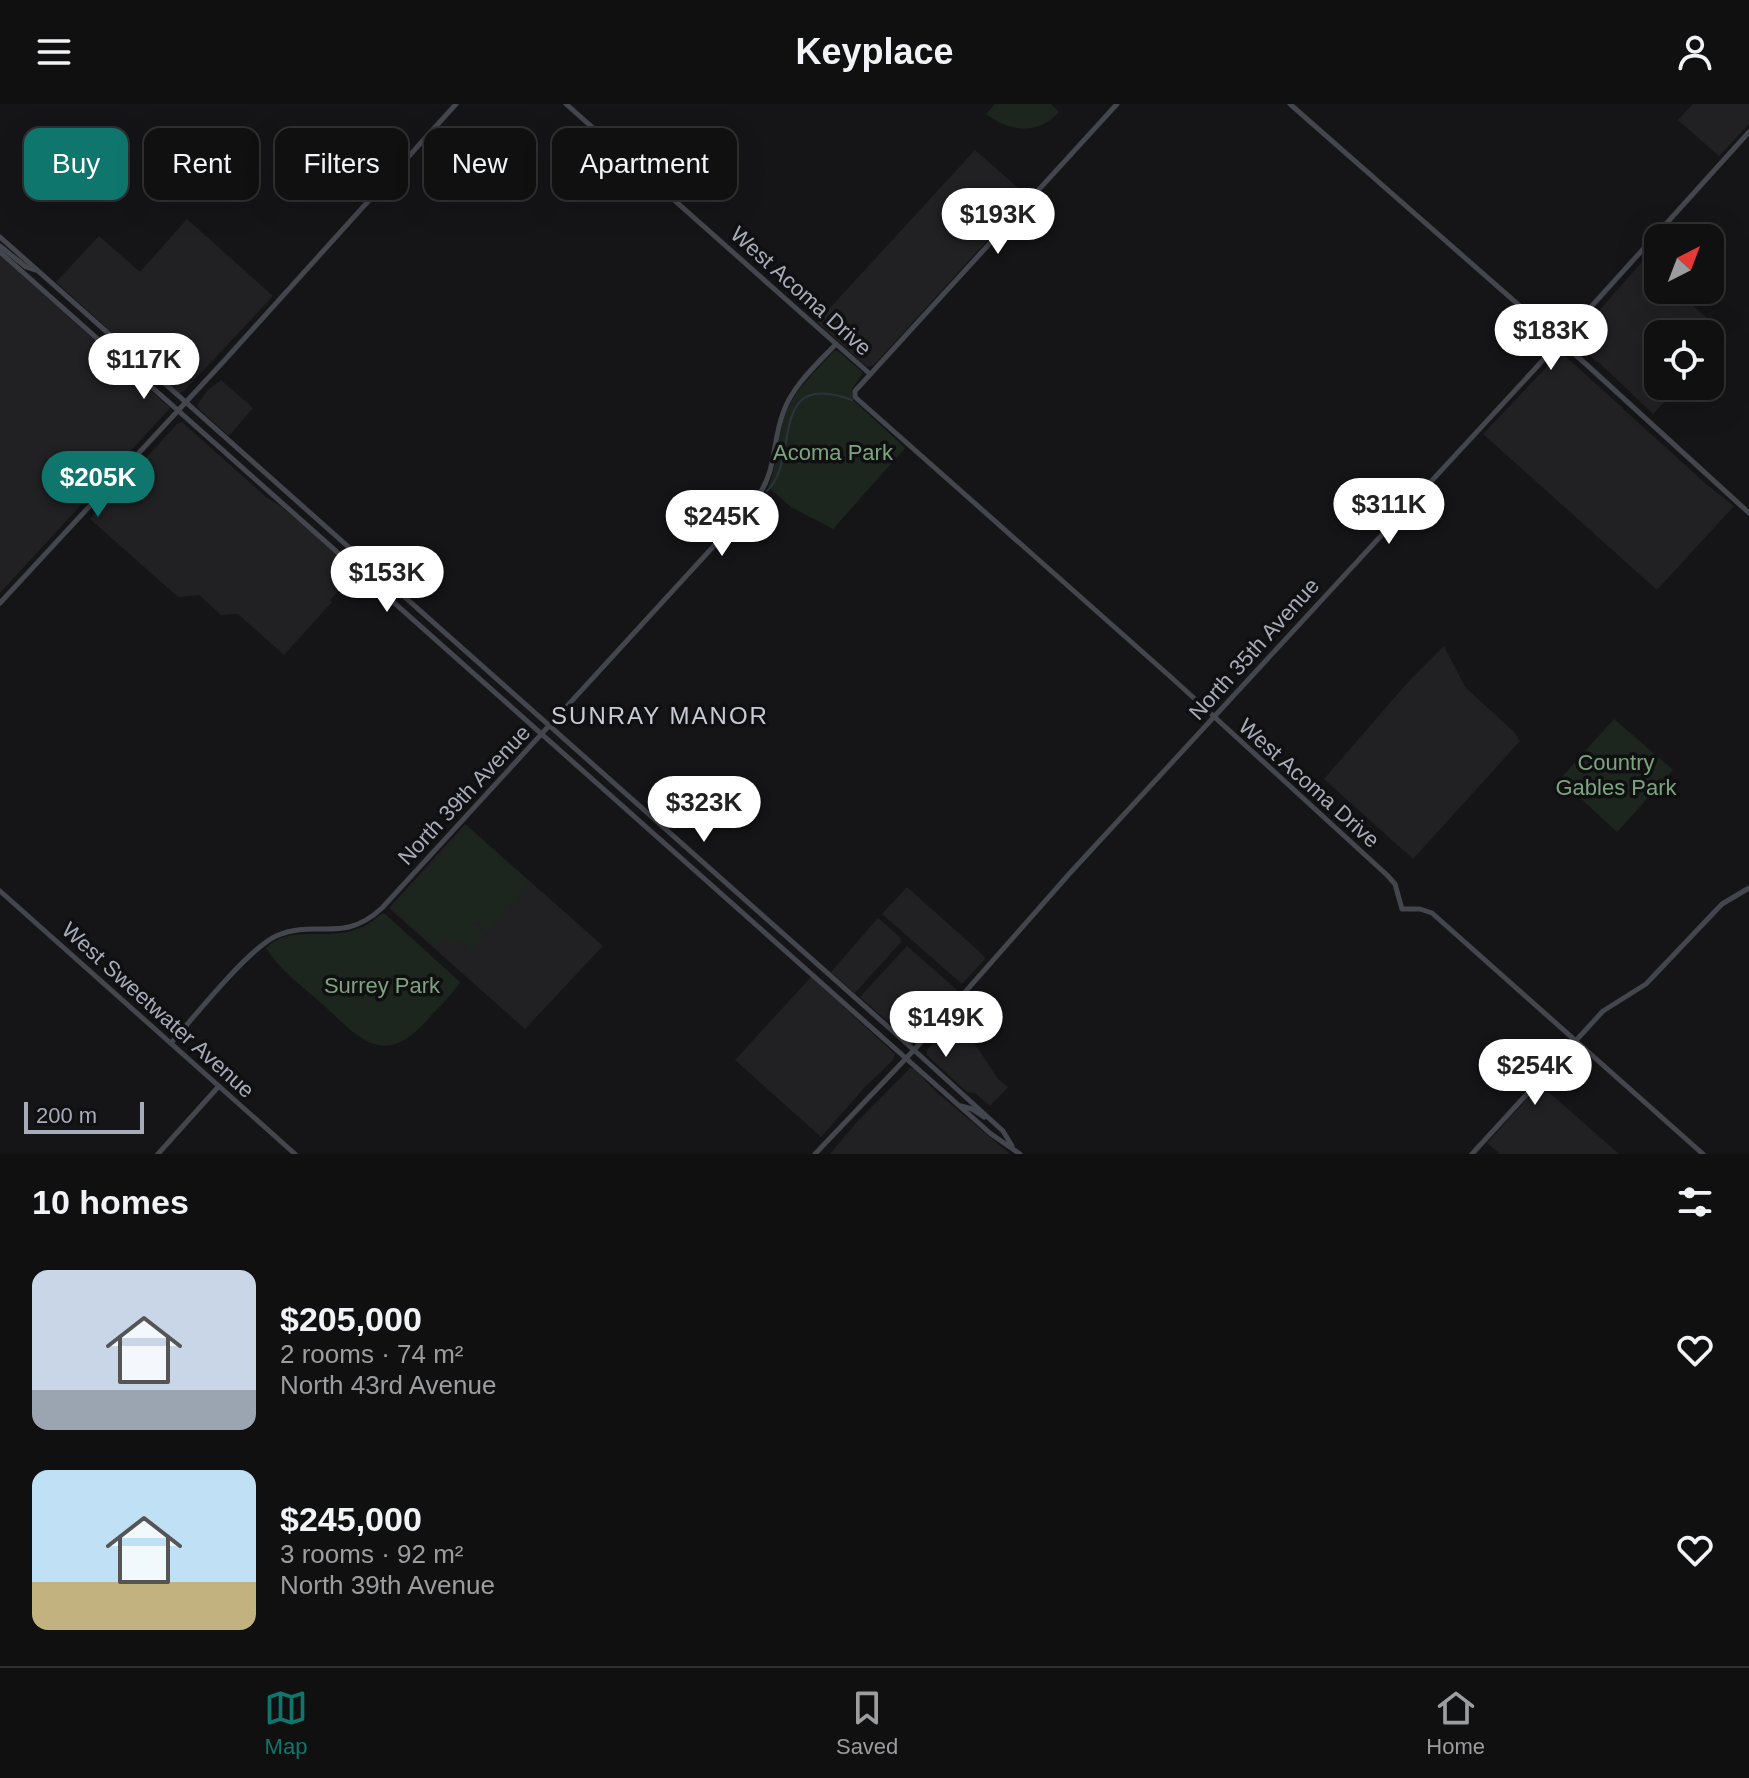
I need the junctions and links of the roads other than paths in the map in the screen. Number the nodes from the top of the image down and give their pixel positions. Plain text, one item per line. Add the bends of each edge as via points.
1 (456, 104) edge
2 (566, 104) edge
3 (1117, 104) edge
4 (1290, 104) edge
5 (1749, 132) edge
6 (0, 237) edge
7 (0, 249) edge
8 (36, 270) junction
9 (84, 313) junction
10 (77, 321) junction
11 (1560, 341) junction
12 (836, 344) junction
13 (870, 374) junction
14 (185, 404) junction
15 (178, 412) junction
16 (1749, 513) edge
17 (0, 603) edge
18 (1213, 718) junction
19 (549, 726) junction
20 (543, 733) junction
21 (1748, 890) edge
22 (0, 891) edge
23 (1574, 1041) junction
24 (171, 1043) junction
25 (914, 1050) junction
26 (906, 1058) junction
27 (219, 1086) junction
28 (960, 1106) junction
29 (992, 1121) junction
30 (1013, 1147) junction
31 (158, 1154) edge
32 (295, 1154) edge
33 (815, 1154) edge
34 (1020, 1154) edge
35 (1472, 1154) edge
36 (1703, 1154) edge

1 - 14 main road
2 - 12 main road, West Acoma Drive
3 - 13 main road
4 - 11 main road
5 - 11 main road, North 35th Avenue
6 - 8 main road
7 - 8 main road
7 - 10 main road
8 - 9 main road
9 - 10 main road
9 - 14 main road
10 - 15 main road
11 - 16 main road
11 - 18 main road, North 35th Avenue
12 - 13 main road, West Acoma Drive
12 - 19 main road, North 39th Avenue via 788,400 772,469 755,501
13 - 18 main road, West Acoma Drive via 855,394 858,400
14 - 15 main road
14 - 19 main road
15 - 17 main road
15 - 20 main road
18 - 23 main road, West Acoma Drive via 1387,875 1402,909 1432,913
18 - 25 main road, North 35th Avenue
19 - 20 main road, North 39th Avenue
19 - 25 main road
20 - 24 main road, North 39th Avenue via 375,915 345,929 296,930 270,939
20 - 26 main road
21 - 23 main road via 1722,904 1651,979 1603,1011
22 - 24 main road, West Sweetwater Avenue
23 - 35 main road
23 - 36 main road, West Acoma Drive
24 - 27 main road, West Sweetwater Avenue
25 - 26 main road, North 35th Avenue
25 - 29 main road
26 - 28 main road
26 - 33 main road, North 35th Avenue
27 - 31 main road
27 - 32 main road, West Sweetwater Avenue
28 - 29 main road
28 - 30 main road
29 - 30 main road
30 - 34 main road

